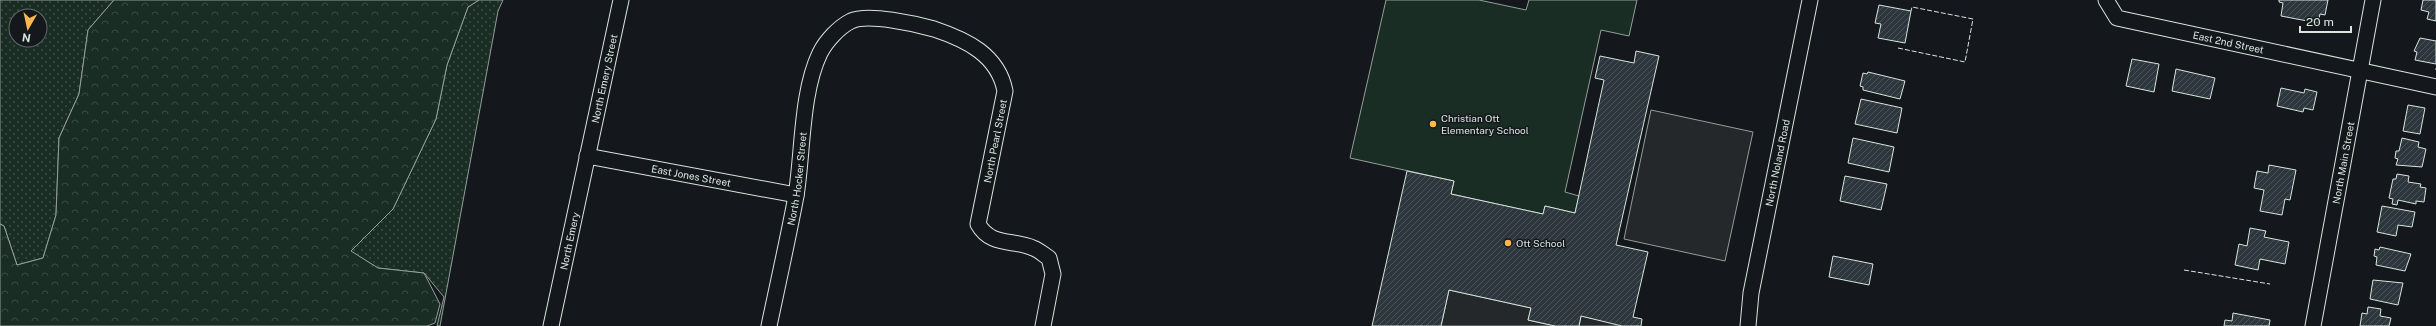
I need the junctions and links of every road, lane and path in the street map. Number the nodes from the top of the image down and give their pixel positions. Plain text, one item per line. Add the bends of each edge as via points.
1 (620, 0) edge
2 (1810, 0) edge
3 (2106, 0) edge
4 (2373, 0) edge
5 (832, 35) joint
6 (2360, 71) junction
7 (2436, 87) edge
8 (587, 156) junction
9 (796, 195) junction
10 (552, 326) edge
11 (769, 326) edge
12 (1042, 326) edge
13 (1748, 326) edge
14 (2313, 326) edge

1 - 8 street, North Emery Street
2 - 13 street, North Noland Road via 1751,293
3 - 6 street, East 2nd Street via 2117,18
4 - 6 street, North Main Street
5 - 9 street, North Hocker Street via 820,52 813,73
5 - 12 street, North Pearl Street via 852,20 887,19 923,26 958,37 989,57 999,71 1004,91 978,224 984,234 997,240 1033,248 1049,258 1053,274
6 - 7 street, East 2nd Street
6 - 14 street, North Main Street
8 - 9 street, East Jones Street
8 - 10 street, North Emery
9 - 11 street, North Hocker Street

